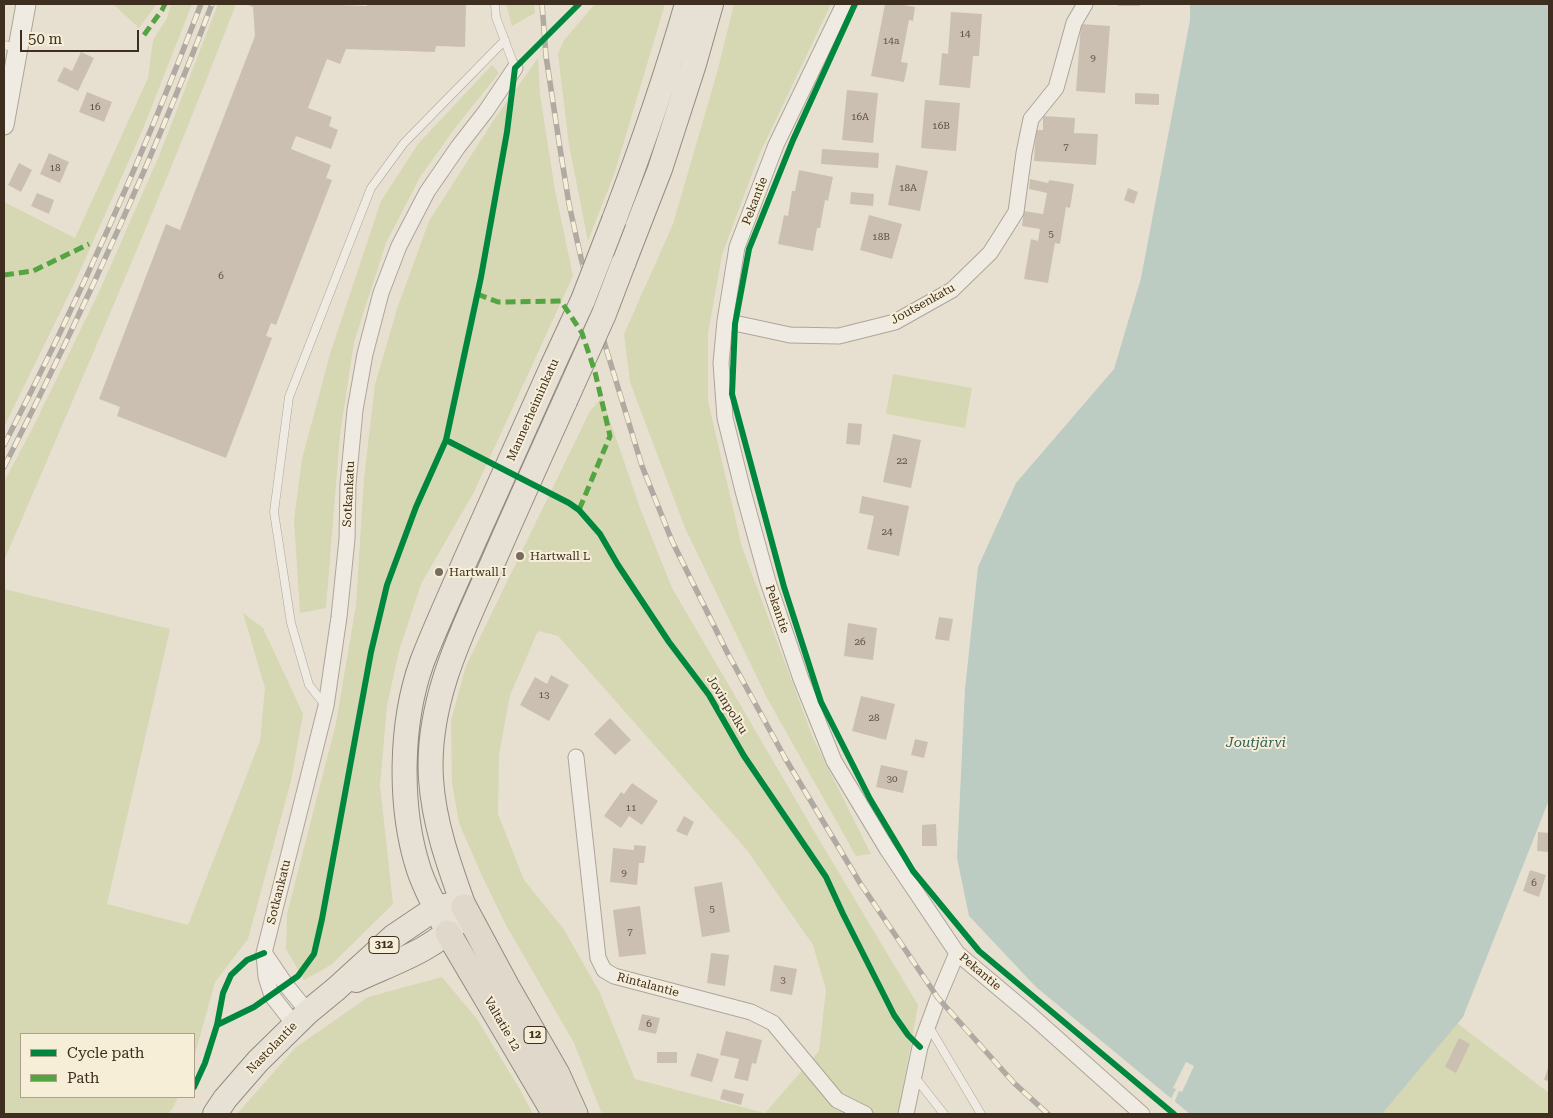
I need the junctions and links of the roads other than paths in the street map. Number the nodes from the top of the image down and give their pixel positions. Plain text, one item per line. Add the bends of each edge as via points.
1 (26, 4) edge
2 (495, 4) edge
3 (687, 4) edge
4 (711, 4) edge
5 (844, 4) edge
6 (1085, 4) edge
7 (505, 40) junction
8 (11, 47) edge
9 (515, 68) joint
10 (7, 92) edge
11 (4, 125) edge
12 (725, 321) junction
13 (326, 706) junction
14 (576, 757) dead end
15 (464, 907) junction
16 (436, 908) junction
17 (448, 933) junction
18 (957, 954) junction
19 (336, 989) junction
20 (301, 1018) junction
21 (928, 1025) junction
22 (914, 1076) junction
23 (215, 1114) edge
24 (555, 1114) edge
25 (575, 1114) edge
26 (865, 1114) edge
27 (906, 1114) edge
28 (944, 1114) edge
29 (982, 1114) edge
30 (1142, 1114) edge

1 - 8 street
2 - 7 lane via 496,17
3 - 16 main road, Mannerheiminkatu, bridge via 672,58 614,220 422,663 412,697 405,752 407,810 418,868
4 - 15 main road, Mannerheiminkatu, bridge via 660,169 604,314 459,640 443,683 432,744 431,779 444,849
5 - 12 street, Pekantie via 776,145 741,238
6 - 12 street, Joutsenkatu via 1074,23 1056,88 1031,119 1016,212 990,253 952,290 895,322 839,336 790,335
7 - 9 lane
7 - 13 lane via 404,143 371,188 289,397 274,512 291,623 309,685
8 - 10 street
9 - 13 street, Sotkankatu via 427,192 399,246 381,293 365,354 356,410 348,484 347,539
10 - 11 street
12 - 18 street, Pekantie via 721,363 725,418 768,582 801,679 834,761 887,850
13 - 20 street, Sotkankatu via 264,953 286,986
14 - 26 street, Rintalantie via 598,958 604,970 614,976 751,1012 773,1023 837,1100
15 - 16 main road, Nastolantie / 312 via 450,904
15 - 17 main road, Nastolantie / 312
15 - 25 highway, Valtatie 12 / 12 via 557,1074
16 - 17 main road, Mannerheiminkatu
16 - 19 main road, Nastolantie / 312 via 393,936
17 - 19 main road, Nastolantie / 312 via 416,952
17 - 24 highway, Valtatie 12 / 12
18 - 21 street
18 - 30 street, Pekantie
19 - 20 main road, Nastolantie / 312
20 - 23 main road, Nastolantie / 312 via 258,1061
21 - 22 street
21 - 29 lane
22 - 27 street
22 - 28 lane

